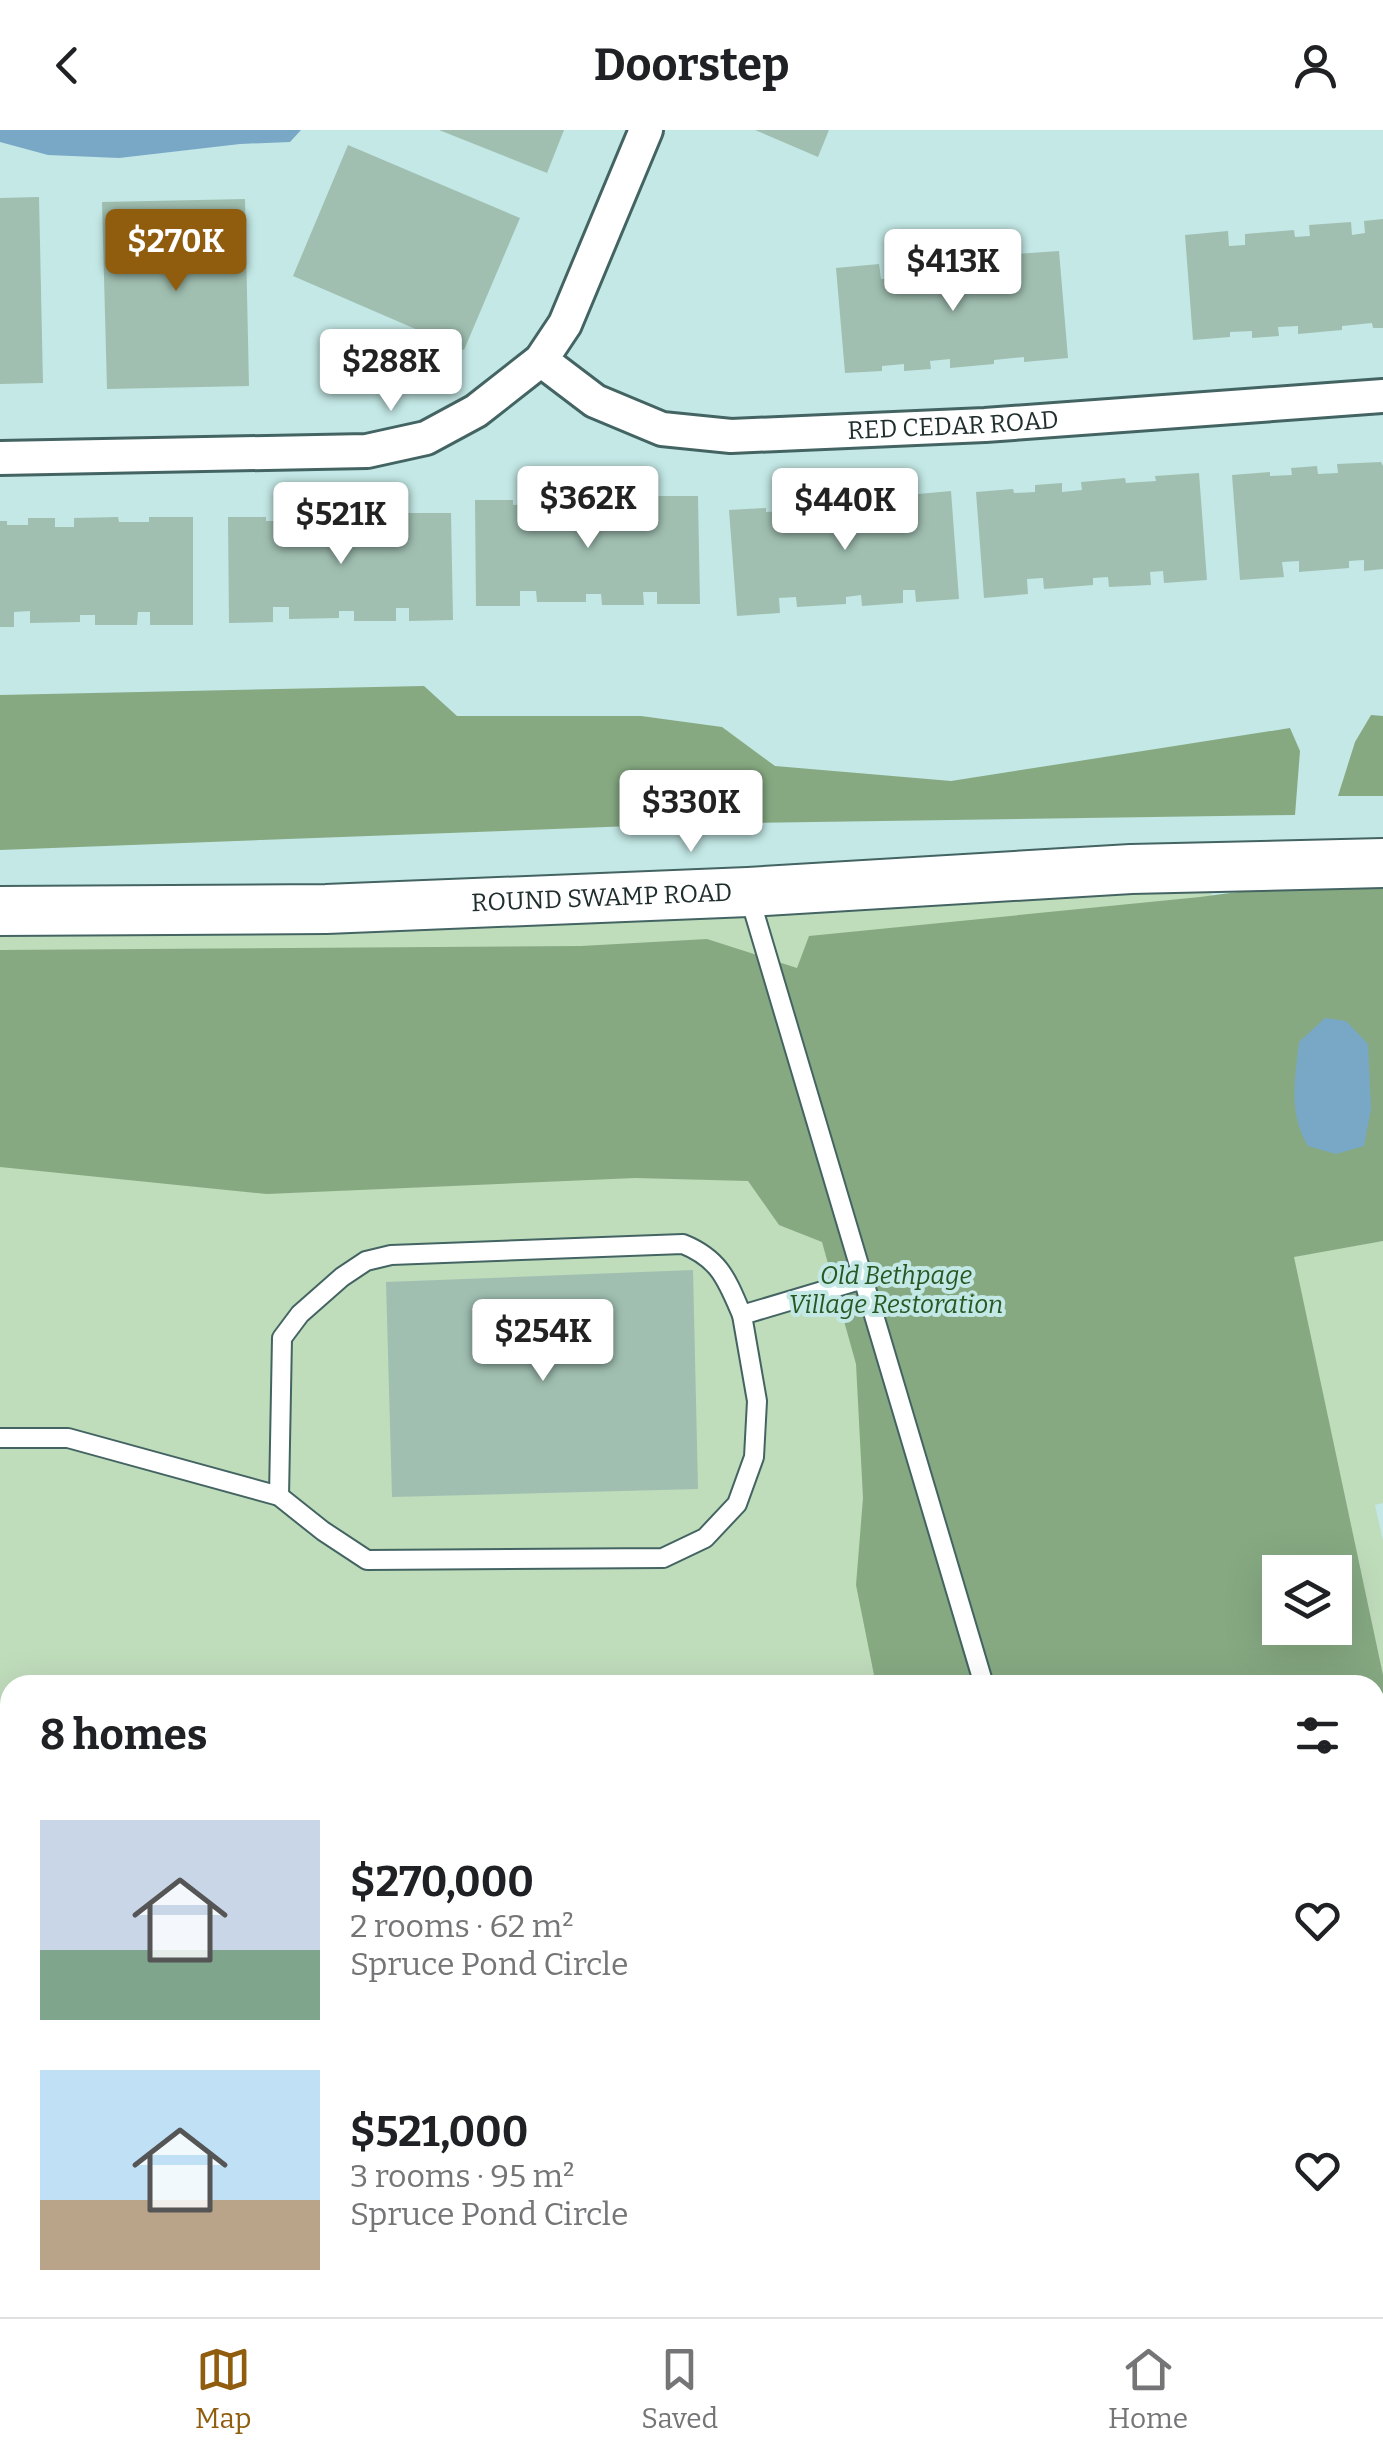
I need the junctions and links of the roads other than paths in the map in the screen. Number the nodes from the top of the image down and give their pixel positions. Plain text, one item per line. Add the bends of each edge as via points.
1 (646, 130) edge
2 (541, 360) junction
3 (1383, 396) edge
4 (0, 458) edge
5 (1383, 863) edge
6 (748, 892) junction
7 (0, 911) edge
8 (863, 1279) junction
9 (742, 1315) junction
10 (0, 1438) edge
11 (279, 1496) junction
12 (981, 1675) edge

1 - 2 street via 564,324
2 - 3 street, RED CEDAR ROAD via 595,400 662,429 731,436
2 - 4 street via 476,411 426,438 367,450
5 - 6 main road, ROUND SWAMP ROAD
6 - 7 main road, ROUND SWAMP ROAD via 326,909
6 - 8 lane
8 - 9 lane
8 - 12 lane
9 - 11 lane via 722,1271 683,1244 366,1260 300,1314 282,1338
9 - 11 lane via 757,1401 754,1456 737,1504 705,1538 663,1558 367,1560
10 - 11 lane via 68,1438

